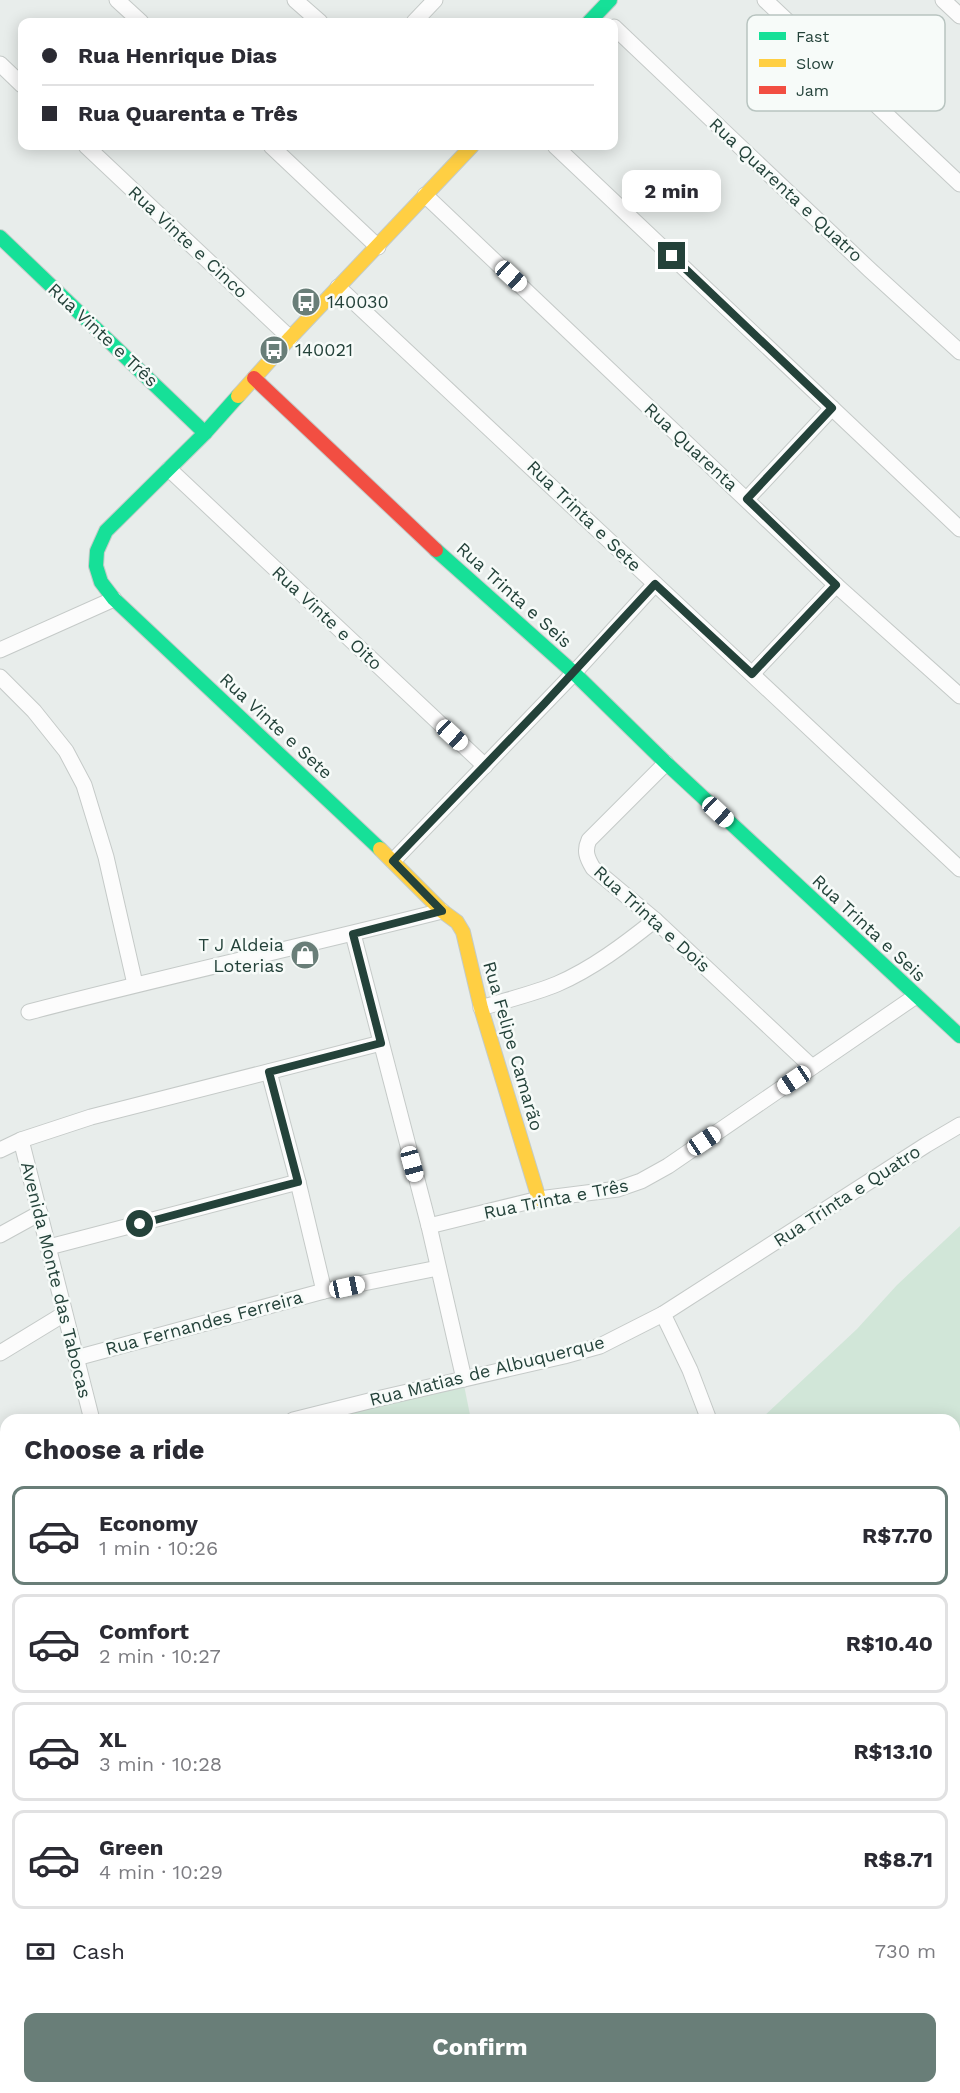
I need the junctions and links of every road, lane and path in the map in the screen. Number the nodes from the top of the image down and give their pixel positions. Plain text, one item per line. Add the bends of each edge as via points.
1 (117, 0) edge
2 (295, 0) edge
3 (435, 0) edge
4 (610, 0) edge
5 (765, 0) edge
6 (943, 0) edge
7 (781, 15) edge
8 (960, 16) edge
9 (137, 18) edge
10 (315, 18) edge
11 (418, 18) edge
12 (599, 18) edge
13 (618, 31) edge
14 (0, 64) edge
15 (18, 81) edge
16 (883, 111) edge
17 (90, 150) edge
18 (275, 150) edge
19 (461, 150) edge
20 (559, 150) edge
21 (960, 184) edge
22 (425, 195) junction
23 (0, 237) edge
24 (378, 247) junction
25 (338, 287) junction
26 (290, 338) junction
27 (960, 352) edge
28 (254, 378) junction
29 (832, 408) junction
30 (205, 433) junction
31 (170, 469) junction
32 (747, 499) junction
33 (960, 529) edge
34 (655, 584) junction
35 (836, 585) junction
36 (114, 599) junction
37 (0, 650) edge
38 (573, 673) junction
39 (752, 674) junction
40 (0, 677) edge
41 (960, 696) edge
42 (666, 763) junction
43 (485, 766) junction
44 (393, 861) junction
45 (960, 869) edge
46 (442, 911) junction
47 (655, 920) junction
48 (353, 934) junction
49 (135, 984) junction
50 (916, 996) junction
51 (481, 1008) junction
52 (29, 1012) dead end
53 (960, 1036) edge
54 (381, 1043) junction
55 (812, 1067) junction
56 (269, 1072) junction
57 (960, 1125) edge
58 (21, 1140) junction
59 (0, 1150) edge
60 (298, 1182) junction
61 (539, 1199) junction
62 (40, 1213) junction
63 (429, 1226) junction
64 (0, 1235) edge
65 (49, 1247) junction
66 (438, 1268) junction
67 (735, 1269) joint
68 (324, 1291) junction
69 (64, 1314) junction
70 (663, 1314) junction
71 (0, 1353) edge
72 (76, 1358) junction
73 (464, 1379) junction
74 (90, 1414) edge
75 (318, 1414) edge
76 (707, 1414) edge

1 - 9 street
2 - 10 street
3 - 11 street
4 - 12 main road
5 - 7 street
6 - 8 street
13 - 27 street, Rua Quarenta e Quatro
14 - 15 street
16 - 21 street
17 - 26 street, Rua Vinte e Cinco
18 - 24 street
19 - 22 main road
20 - 29 street
22 - 24 main road
22 - 32 street, Rua Quarenta
23 - 30 main road, Rua Vinte e Três
24 - 25 main road
25 - 26 main road
25 - 34 street, Rua Trinta e Sete
26 - 28 main road
28 - 30 main road
28 - 38 main road, Rua Trinta e Seis
29 - 32 street
29 - 33 street
30 - 31 main road
31 - 36 main road, Rua Vinte e Sete via 128,507 96,548 98,576
31 - 43 street, Rua Vinte e Oito
32 - 35 street, Rua Quarenta
34 - 38 street
34 - 39 street, Rua Trinta e Sete
35 - 39 street
35 - 41 street, Rua Quarenta
36 - 37 street
36 - 44 main road, Rua Vinte e Sete
38 - 42 main road, Rua Trinta e Seis
38 - 43 street
39 - 45 street, Rua Trinta e Sete
40 - 49 street via 66,751 84,785 106,857
42 - 47 street, Rua Trinta e Dois via 585,848 593,868
42 - 50 main road, Rua Trinta e Seis
43 - 44 street
44 - 46 main road, Rua Vinte e Sete
46 - 48 street
46 - 51 main road, Rua Felipe Camarão via 463,932
47 - 51 street via 558,984
47 - 55 street, Rua Trinta e Dois
48 - 49 street
48 - 54 street
49 - 52 street
50 - 53 main road, Rua Trinta e Seis
50 - 55 street, Rua Trinta e Três
51 - 61 main road, Rua Felipe Camarão
54 - 56 street
54 - 63 street
55 - 61 street, Rua Trinta e Três via 641,1181 618,1189
56 - 58 street via 91,1117
56 - 60 street
57 - 67 street, Rua Trinta e Quatro
58 - 59 street
58 - 62 street, Avenida Monte das Tabocas
60 - 65 street
60 - 68 street
61 - 63 street, Rua Trinta e Três
62 - 64 street
62 - 65 street, Avenida Monte das Tabocas
63 - 66 street
65 - 69 street, Avenida Monte das Tabocas
66 - 68 street, Rua Fernandes Ferreira
66 - 73 street
67 - 70 street, Rua Matias de Albuquerque
68 - 72 street, Rua Fernandes Ferreira
69 - 71 street
69 - 72 street, Avenida Monte das Tabocas
70 - 73 street, Rua Matias de Albuquerque via 600,1346
70 - 76 street
72 - 74 street, Avenida Monte das Tabocas
73 - 75 street, Rua Matias de Albuquerque

